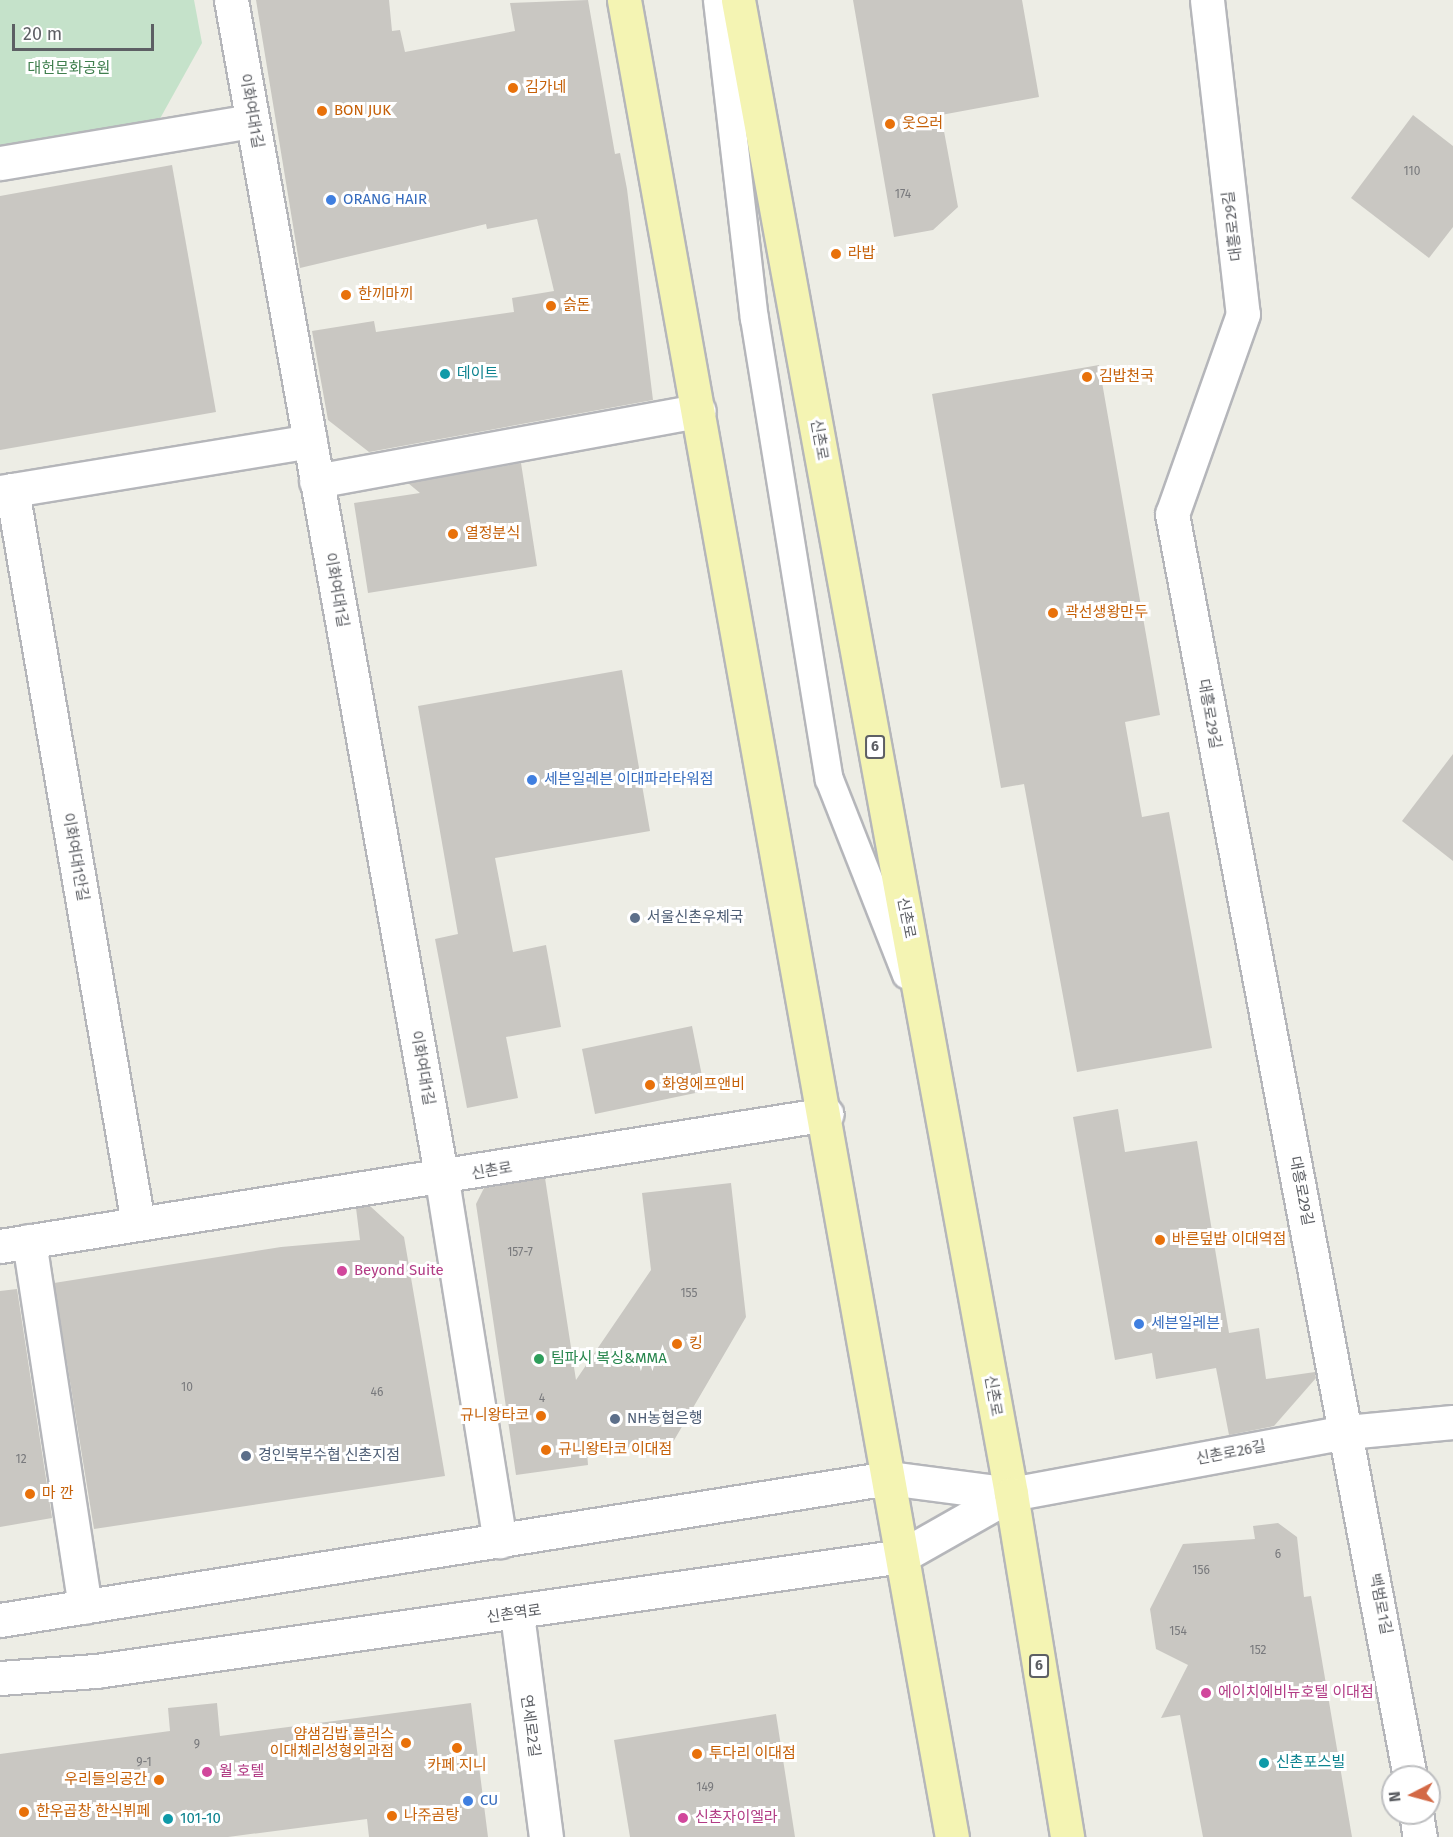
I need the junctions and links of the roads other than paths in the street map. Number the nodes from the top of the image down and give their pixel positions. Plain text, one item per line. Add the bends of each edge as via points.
1 (231, 0) edge
2 (624, 0) edge
3 (717, 0) edge
4 (738, 0) edge
5 (1207, 0) edge
6 (252, 121) junction
7 (0, 163) edge
8 (699, 411) junction
9 (310, 441) junction
10 (316, 481) junction
11 (6, 491) edge
12 (926, 1022) junction
13 (827, 1114) junction
14 (442, 1179) junction
15 (138, 1224) junction
16 (15, 1244) edge
17 (1453, 1422) edge
18 (1347, 1432) junction
19 (889, 1478) junction
20 (1011, 1494) junction
21 (500, 1541) junction
22 (902, 1556) junction
23 (85, 1608) junction
24 (517, 1614) junction
25 (0, 1620) edge
26 (0, 1678) edge
27 (1408, 1765) edge
28 (546, 1837) edge
29 (952, 1837) edge
30 (1067, 1837) edge

1 - 6 street, 이화여대1길
2 - 8 main road
3 - 12 lane via 754,318 829,779
4 - 12 main road, 신촌로 / 6
5 - 18 street, 대흥로29길 via 1243,314 1172,514
6 - 7 street
6 - 9 street, 이화여대1길
8 - 10 street
8 - 13 main road
9 - 10 street, 이화여대1길
9 - 11 street, 이화여대1안길
10 - 14 street, 이화여대1길
11 - 15 street, 이화여대1안길
12 - 20 main road, 신촌로 / 6
13 - 14 street, 신촌로
13 - 19 main road
14 - 15 street
14 - 21 street, 이화여대1길
15 - 16 street
16 - 23 street
17 - 18 street, 신촌로26길
18 - 20 street, 신촌로26길
18 - 27 street, 백범로1길
19 - 20 street
19 - 21 street
19 - 22 main road
20 - 22 street, 신촌역로
20 - 30 main road, 신촌로 / 6
21 - 23 street
22 - 24 street, 신촌역로
22 - 29 main road
23 - 25 street
24 - 26 street, 신촌역로 via 96,1671
24 - 28 street, 연세로2길

